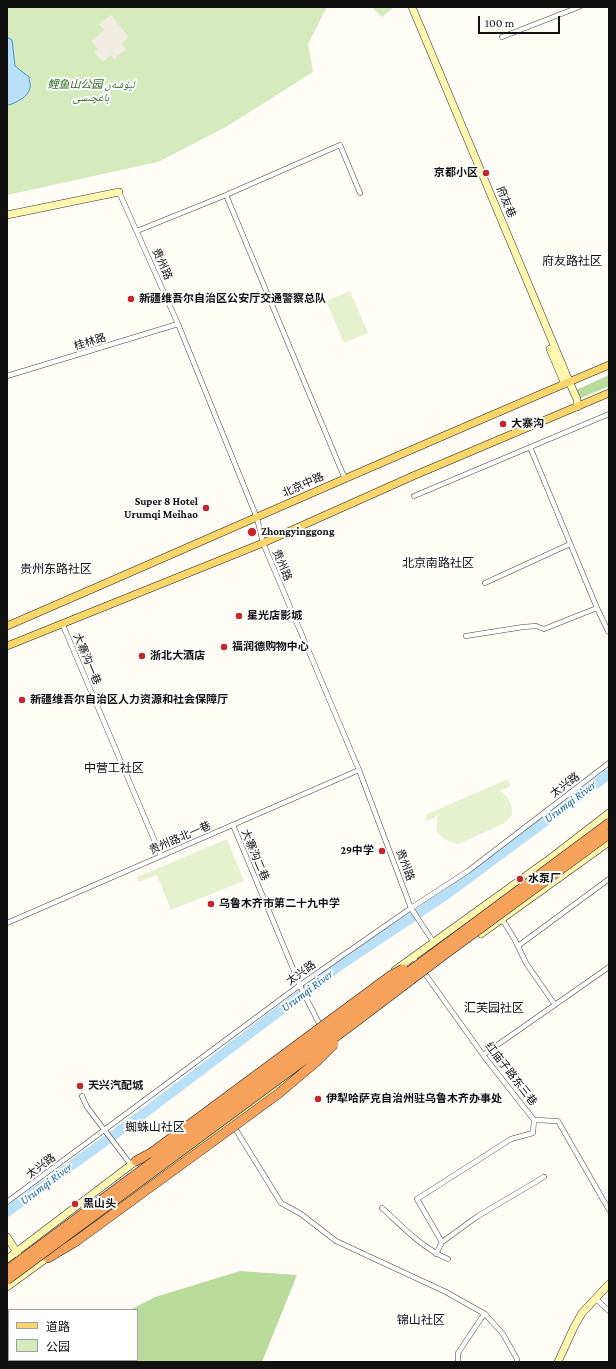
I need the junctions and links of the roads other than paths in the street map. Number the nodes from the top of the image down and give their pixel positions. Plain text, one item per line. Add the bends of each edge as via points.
1 (408, 7) edge
2 (412, 7) edge
3 (579, 7) edge
4 (502, 37) dead end
5 (119, 192) joint
6 (360, 193) dead end
7 (226, 195) junction
8 (7, 215) edge
9 (137, 231) junction
10 (178, 324) junction
11 (609, 365) edge
12 (7, 376) edge
13 (568, 383) junction
14 (609, 393) edge
15 (577, 407) junction
16 (609, 414) edge
17 (530, 447) junction
18 (345, 479) junction
19 (414, 496) dead end
20 (257, 518) junction
21 (263, 543) junction
22 (570, 544) junction
23 (485, 583) dead end
24 (597, 608) junction
25 (62, 623) junction
26 (7, 626) edge
27 (608, 631) dead end
28 (466, 636) dead end
29 (7, 646) edge
30 (609, 763) edge
31 (359, 770) junction
32 (609, 813) edge
33 (609, 823) edge
34 (233, 825) junction
35 (609, 834) edge
36 (609, 842) edge
37 (161, 856) junction
38 (609, 879) edge
39 (412, 909) junction
40 (502, 918) junction
41 (7, 922) edge
42 (433, 942) junction
43 (518, 946) junction
44 (445, 959) junction
45 (416, 960) junction
46 (609, 967) edge
47 (425, 973) junction
48 (300, 985) junction
49 (555, 1005) junction
50 (353, 1024) junction
51 (320, 1026) junction
52 (332, 1044) junction
53 (484, 1055) junction
54 (82, 1096) dead end
55 (534, 1120) junction
56 (231, 1122) junction
57 (105, 1131) junction
58 (133, 1163) junction
59 (544, 1177) dead end
60 (7, 1202) edge
61 (382, 1208) dead end
62 (609, 1210) edge
63 (7, 1237) edge
64 (442, 1242) junction
65 (16, 1252) junction
66 (436, 1254) junction
67 (48, 1258) junction
68 (7, 1259) edge
69 (448, 1259) dead end
70 (7, 1270) edge
71 (30, 1271) junction
72 (7, 1280) edge
73 (609, 1284) edge
74 (7, 1287) edge
75 (595, 1298) junction
76 (609, 1311) edge
77 (484, 1314) junction
78 (458, 1362) edge
79 (517, 1362) edge
80 (558, 1362) edge

1 - 13 main road, 府友巷
2 - 13 main road, 府友巷
3 - 4 street
5 - 8 main road
5 - 9 street, 贵州路
6 - 7 street via 340,145
7 - 9 street
7 - 18 street
9 - 10 street, 贵州路
10 - 12 street, 桂林路
10 - 20 street, 贵州路
11 - 13 main road, 北京中路
13 - 15 main road, 府友巷 via 577,399
13 - 18 main road, 北京中路
14 - 15 main road
15 - 21 main road
16 - 17 street
17 - 19 street
17 - 22 street
18 - 20 main road, 北京中路
20 - 21 street, 贵州路
20 - 26 main road, 北京中路
21 - 25 main road
21 - 31 street, 贵州路
22 - 23 street
22 - 24 street
24 - 27 street
24 - 28 street via 544,629 536,626 522,627
25 - 29 main road
25 - 37 street, 大寨沟一巷
30 - 39 street, 太兴路 via 468,870
31 - 34 street, 贵州路北一巷
31 - 39 street, 贵州路
32 - 42 main road
33 - 45 highway, bridge
34 - 37 street, 贵州路北一巷
34 - 48 street, 大寨沟二巷
35 - 50 highway, bridge
36 - 40 main road
37 - 41 street, 贵州路北一巷
38 - 43 street
39 - 42 street, 贵州路
39 - 48 street, 太兴路
40 - 43 street
40 - 44 main road
42 - 44 street, 贵州路
42 - 45 main road
43 - 49 street via 526,963
44 - 47 main road
45 - 47 street, 红庙子路东三巷
45 - 51 main road
45 - 58 highway, bridge via 390,976 151,1153
45 - 70 highway, bridge
46 - 49 street
47 - 52 main road
47 - 53 street, 红庙子路东三巷
48 - 51 street, 大寨沟二巷
48 - 57 street, 太兴路
49 - 53 street
50 - 67 highway, bridge via 316,1062 278,1094 75,1242
50 - 72 highway, bridge
51 - 52 street, 大寨沟二巷
51 - 58 main road
52 - 56 main road
53 - 55 street, 红庙子路东三巷
54 - 57 street via 86,1107
55 - 62 street, 红庙子路东三巷 via 558,1121
55 - 64 street via 533,1133 511,1139 417,1200
56 - 67 main road
56 - 77 street via 281,1203 301,1214 336,1241 446,1292
57 - 58 street
57 - 60 street, 太兴路
58 - 65 main road
59 - 64 street via 494,1205
61 - 66 street
63 - 65 main road
64 - 66 street
65 - 68 main road
65 - 71 main road
66 - 69 street
67 - 71 main road
71 - 74 main road
73 - 75 main road
75 - 76 street
75 - 80 main road via 574,1326
77 - 78 street via 458,1353
77 - 79 street via 503,1334

